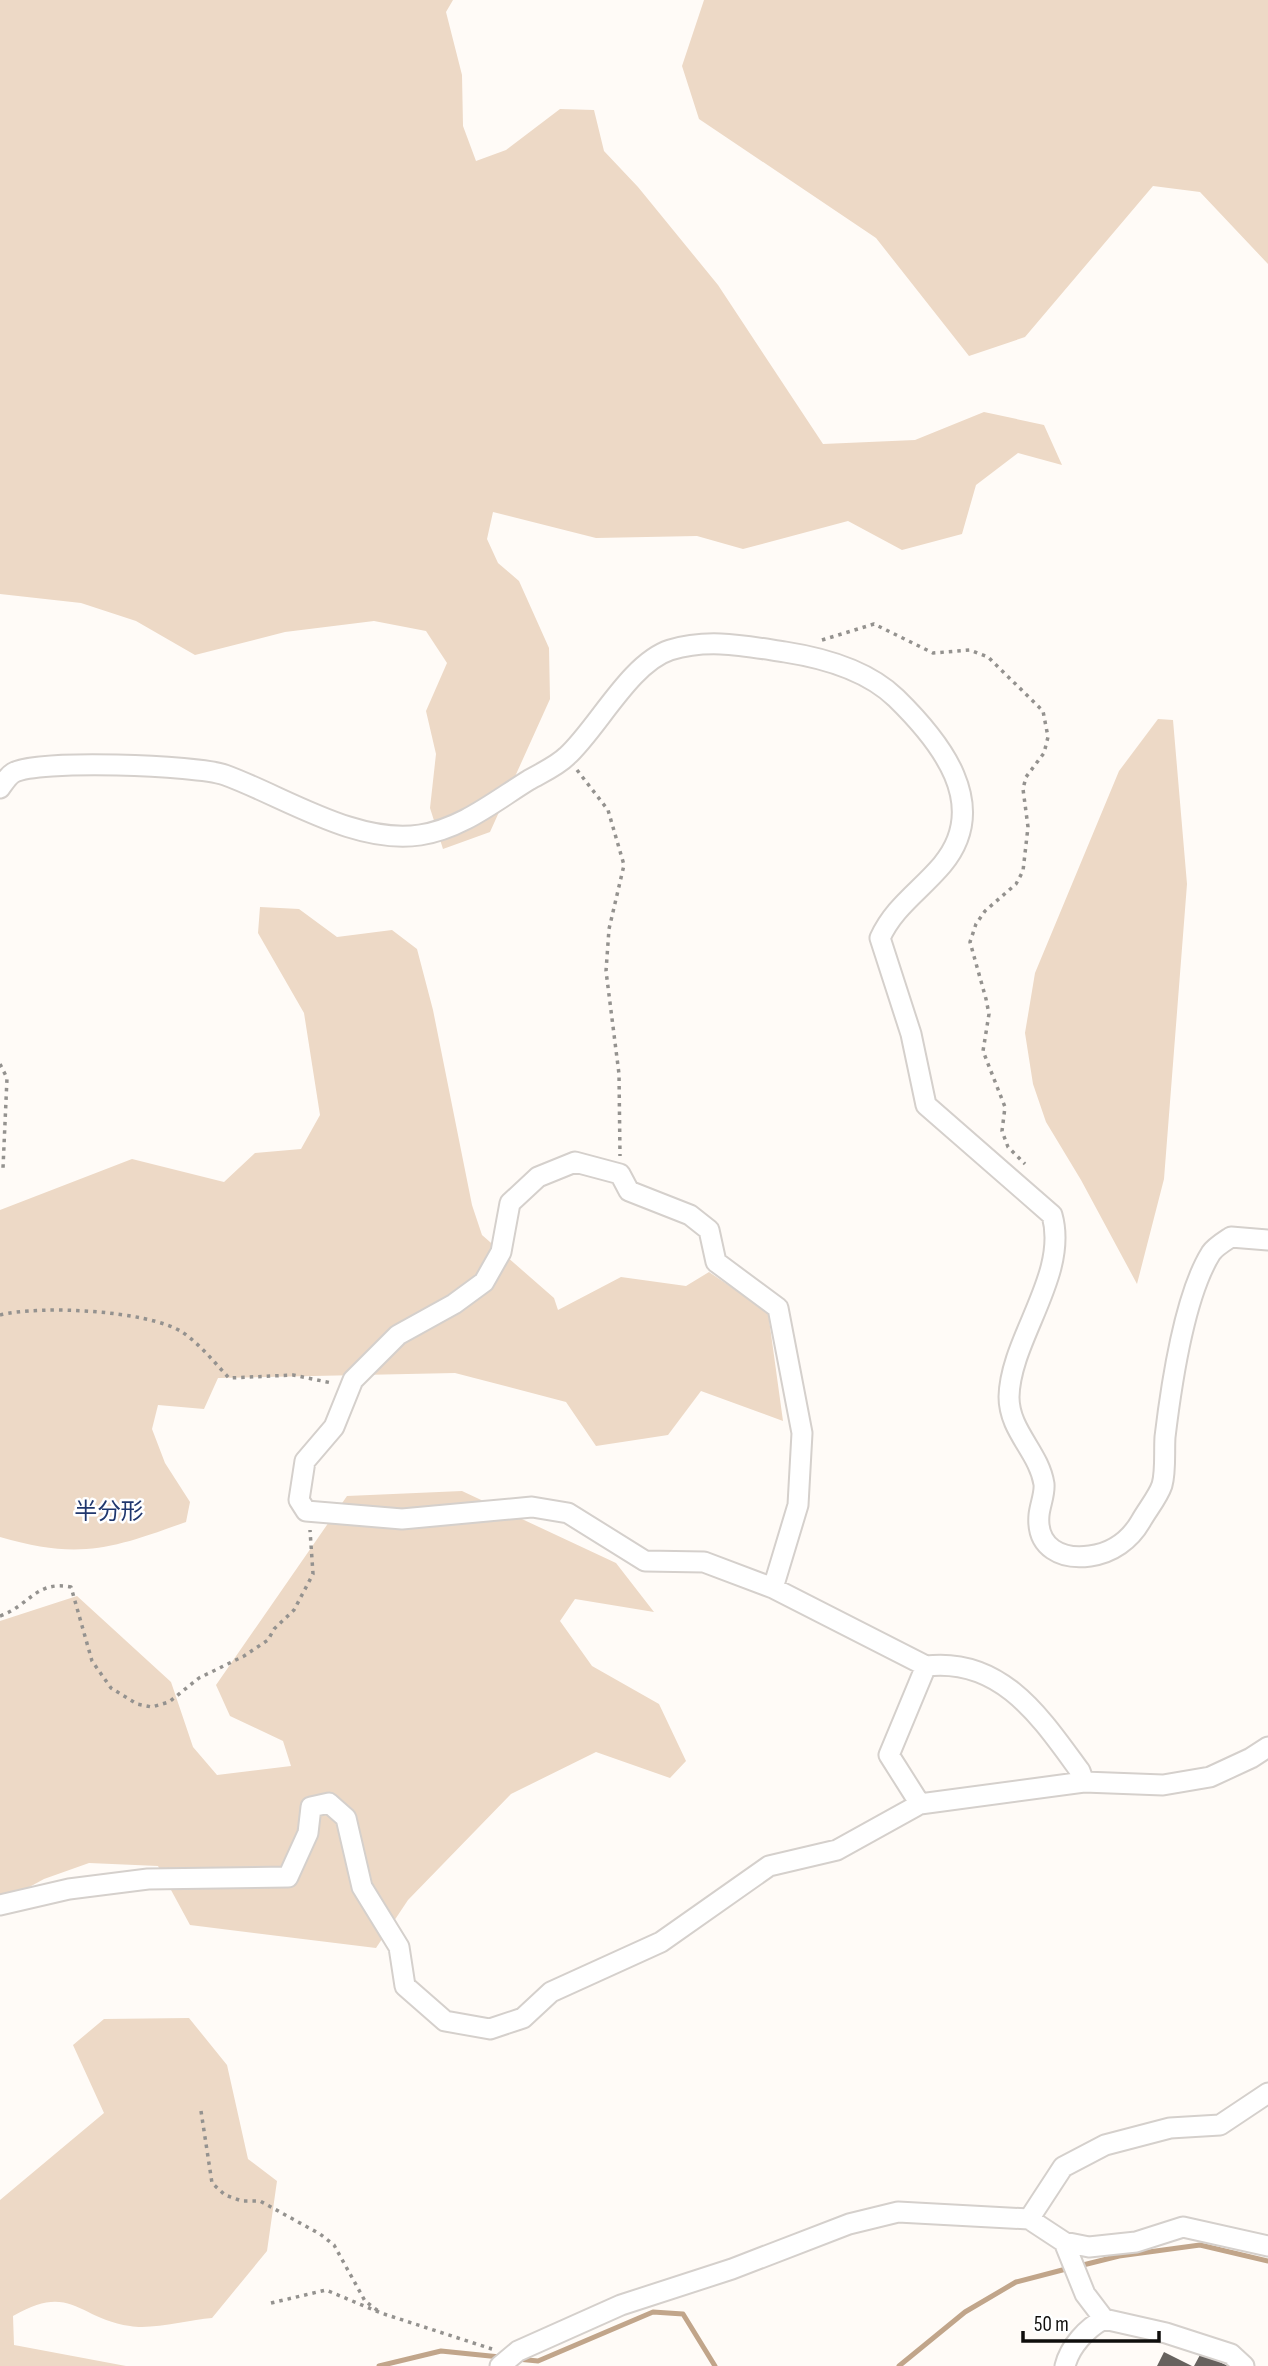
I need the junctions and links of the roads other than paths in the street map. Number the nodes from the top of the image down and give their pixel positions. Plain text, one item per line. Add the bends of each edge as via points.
1 (0, 788) edge
2 (1268, 1240) edge
3 (774, 1588) junction
4 (926, 1666) junction
5 (1268, 1746) edge
6 (1084, 1782) junction
7 (920, 1804) junction
8 (0, 1905) edge
9 (1268, 2093) edge
10 (1029, 2219) junction
11 (1064, 2242) junction
12 (1268, 2246) edge
13 (1104, 2319) junction
14 (500, 2366) edge
15 (1065, 2366) edge
16 (1244, 2366) edge

1 - 2 street via 13,773 33,768 157,766 222,774 363,830 419,836 456,825 567,757 622,689 667,651 716,642 802,655 878,681 917,719 947,758 963,800 959,834 944,863 890,917 880,938 911,1034 926,1105 1052,1214 1058,1234 1009,1397 1021,1440 1040,1466 1045,1486 1039,1514 1041,1534 1055,1553 1068,1557 1101,1554 1124,1543 1138,1526 1162,1484 1181,1342 1197,1283 1212,1251 1231,1237
3 - 3 street via 798,1505 802,1433 778,1308 716,1262 709,1230 690,1215 629,1191 620,1174 575,1162 538,1177 510,1203 501,1252 484,1282 398,1335 350,1386 334,1427 305,1461 299,1500 306,1511 402,1519 532,1507 568,1513 645,1561 705,1562
3 - 4 street
4 - 6 street via 940,1664 987,1673 1035,1709
4 - 7 street via 889,1755
5 - 6 street via 1210,1777 1163,1785
6 - 7 street
7 - 8 street via 837,1850 769,1866 661,1942 551,1992 523,2018 490,2029 445,2021 405,1986 399,1947 362,1887 346,1818 329,1803 311,1807 308,1833 288,1877 148,1879 69,1889
9 - 10 street via 1220,2125 1170,2128 1118,2141 1063,2167
10 - 11 street
10 - 14 street via 898,2212 849,2224 621,2305 518,2351
11 - 12 street via 1088,2247 1136,2242 1183,2227
11 - 13 street via 1085,2294
13 - 15 street via 1092,2325 1068,2355
13 - 16 street via 1231,2354

